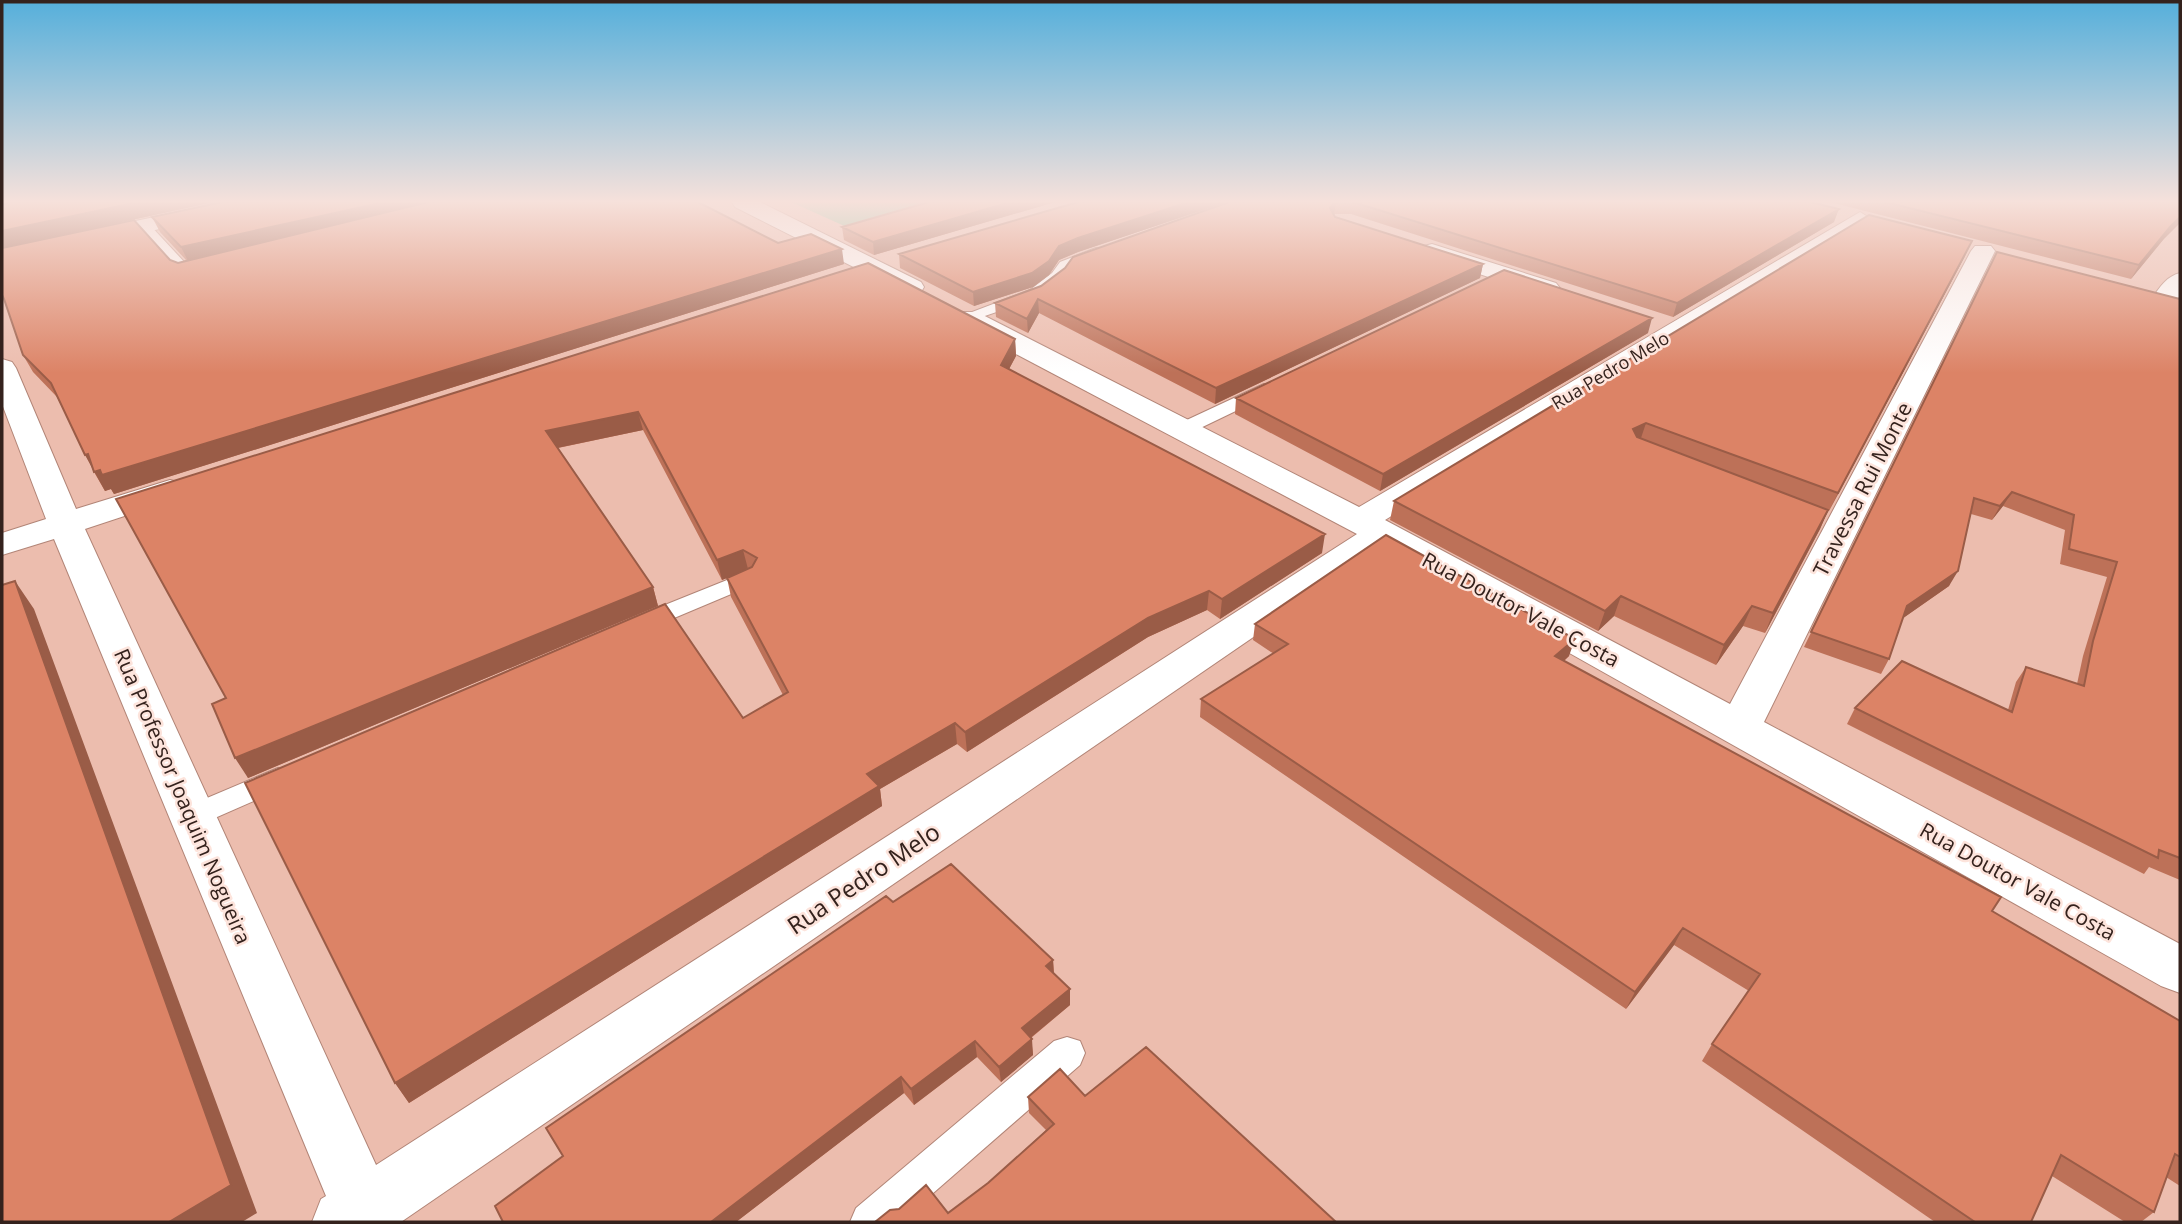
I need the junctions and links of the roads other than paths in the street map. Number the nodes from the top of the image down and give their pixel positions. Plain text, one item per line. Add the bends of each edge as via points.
1 (174, 259) edge
2 (884, 259) edge
3 (1081, 259) edge
4 (1456, 259) edge
5 (1786, 259) edge
6 (1979, 259) edge
7 (226, 261) edge
8 (889, 261) junction
9 (1504, 275) junction
10 (832, 278) edge
11 (1479, 287) edge
12 (2139, 291) edge
13 (2175, 293) edge
14 (1570, 296) edge
15 (967, 317) junction
16 (2, 368) edge
17 (1278, 384) edge
18 (1183, 429) junction
19 (197, 482) edge
20 (65, 524) junction
21 (1371, 527) junction
22 (2, 544) edge
23 (747, 579) edge
24 (611, 635) edge
25 (1740, 727) junction
26 (307, 766) edge
27 (192, 817) junction
28 (2180, 970) edge
29 (1067, 1053) dead end
30 (359, 1218) edge
31 (870, 1222) edge

1 - 7 lane via 185,271
2 - 8 street, Rua Doutor Vale Costa
3 - 15 lane via 1065,265 1057,281 1040,292
4 - 9 street
5 - 21 street, Rua Pedro Melo via 1663,326
6 - 25 street, Travessa Rui Monte via 1830,522
8 - 10 street
8 - 15 street, Rua Doutor Vale Costa
9 - 11 lane
9 - 14 street
12 - 13 street
15 - 18 street, Rua Doutor Vale Costa
16 - 20 street, Rua Professor Joaquim Nogueira
17 - 18 lane
18 - 21 street, Rua Doutor Vale Costa
19 - 20 street
20 - 22 street
20 - 27 street, Rua Professor Joaquim Nogueira
21 - 25 street, Rua Doutor Vale Costa
21 - 30 street, Rua Pedro Melo
23 - 24 lane
25 - 28 street, Rua Doutor Vale Costa
26 - 27 lane
27 - 30 street, Rua Professor Joaquim Nogueira
29 - 31 lane

